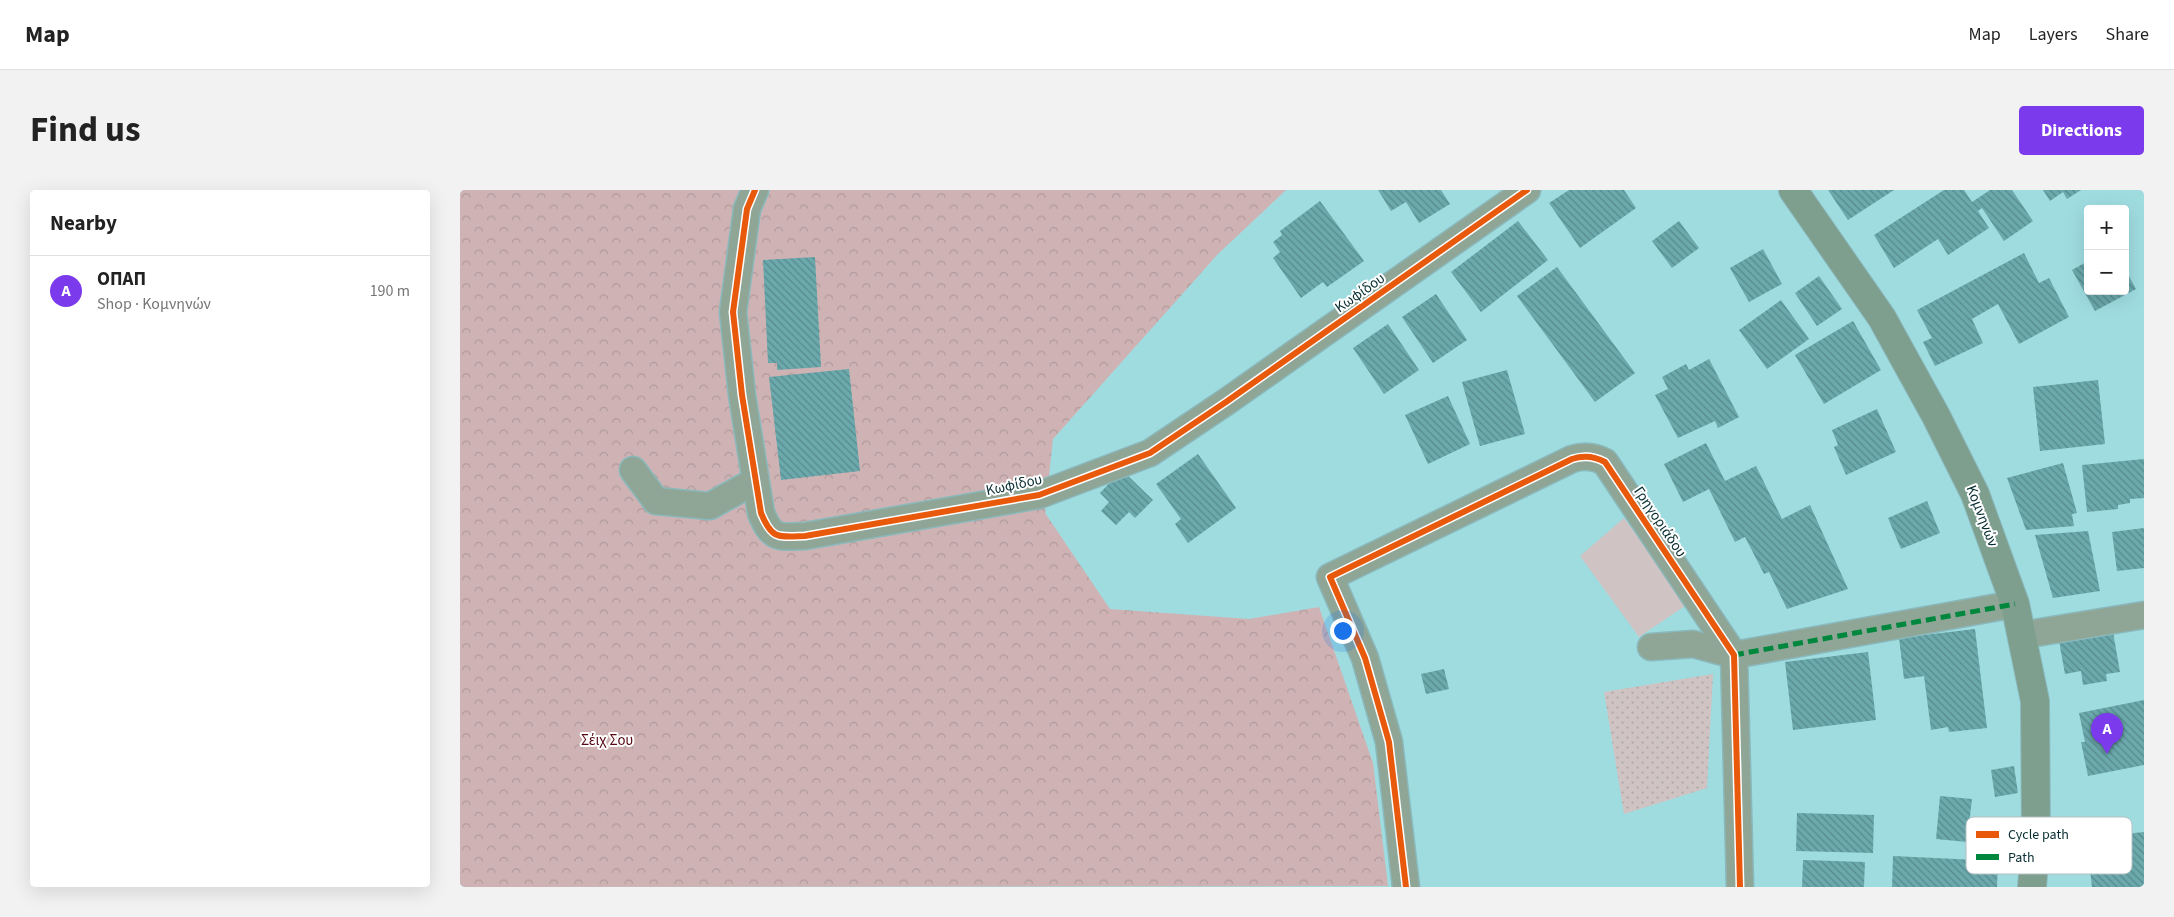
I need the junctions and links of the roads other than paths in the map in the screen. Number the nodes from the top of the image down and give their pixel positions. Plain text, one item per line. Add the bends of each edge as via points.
1 (755, 190) edge
2 (1527, 190) edge
3 (1792, 190) edge
4 (633, 470) dead end
5 (755, 481) junction
6 (2015, 604) junction
7 (2144, 616) edge
8 (2023, 635) junction
9 (1651, 647) dead end
10 (1734, 655) junction
11 (2036, 817) edge
12 (2033, 874) edge
13 (1406, 887) edge
14 (1740, 887) edge
15 (2032, 887) edge

1 - 5 street, Κωφίδου via 747,209 733,312
2 - 5 street, Κωφίδου via 1150,453 1038,495 805,536 781,537 768,530
3 - 6 main road, Κομνηνών via 1882,318 1936,416 1975,494
4 - 5 street via 656,501 710,506
6 - 8 main road, Κομνηνών
6 - 10 street
7 - 8 street
8 - 11 main road, Κομνηνών via 2035,701
9 - 10 street via 1693,644
10 - 13 street, Γρηγοριάδου via 1605,462 1596,457 1572,459 1330,577 1365,658 1389,742
10 - 14 street
12 - 15 main road, Κομνηνών

